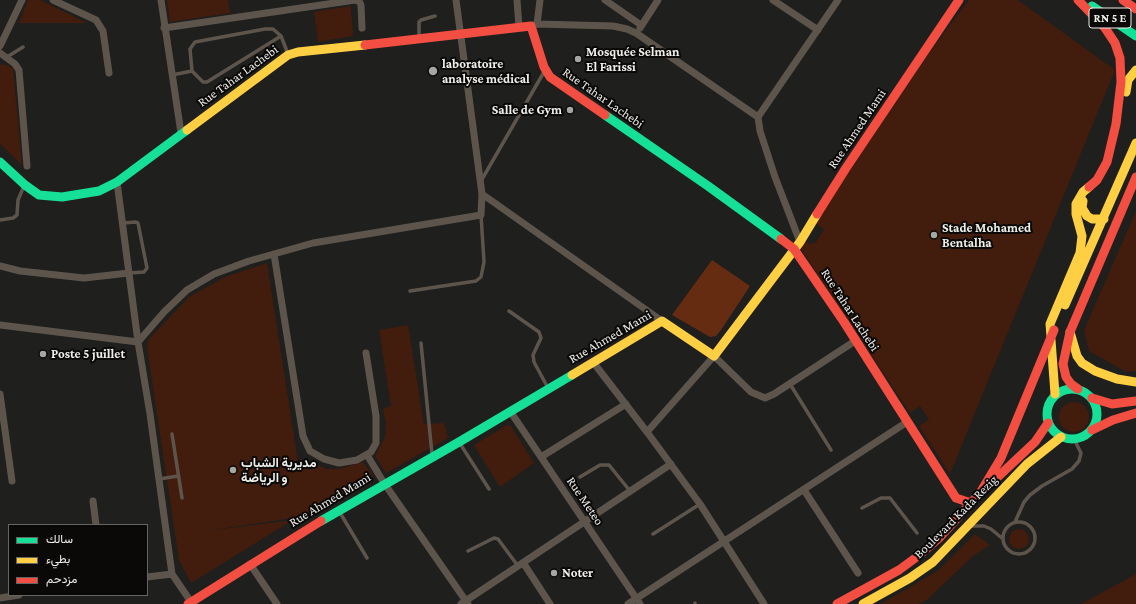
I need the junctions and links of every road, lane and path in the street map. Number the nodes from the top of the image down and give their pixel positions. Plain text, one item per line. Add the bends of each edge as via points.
1 (22, 0) edge
2 (53, 0) edge
3 (160, 0) edge
4 (456, 0) edge
5 (517, 0) edge
6 (540, 0) edge
7 (606, 0) edge
8 (658, 0) edge
9 (773, 0) edge
10 (838, 0) edge
11 (959, 0) edge
12 (1078, 0) edge
13 (1083, 0) edge
14 (1123, 0) edge
15 (1136, 9) edge
16 (435, 16) dead end
17 (534, 25) junction
18 (641, 25) junction
19 (519, 27) junction
20 (164, 28) junction
21 (362, 28) dead end
22 (818, 30) junction
23 (636, 33) junction
24 (461, 34) junction
25 (281, 36) junction
26 (1136, 36) edge
27 (419, 39) junction
28 (0, 46) edge
29 (23, 48) dead end
30 (0, 53) edge
31 (288, 55) junction
32 (6, 58) junction
33 (192, 70) junction
34 (546, 70) junction
35 (1136, 70) edge
36 (109, 73) dead end
37 (172, 75) junction
38 (758, 116) junction
39 (181, 133) junction
40 (1136, 143) edge
41 (0, 162) edge
42 (27, 166) dead end
43 (1136, 177) edge
44 (117, 182) junction
45 (480, 182) junction
46 (25, 185) junction
47 (104, 189) junction
48 (482, 194) junction
49 (118, 195) junction
50 (482, 215) junction
51 (1104, 219) junction
52 (0, 220) edge
53 (122, 224) junction
54 (797, 246) junction
55 (274, 254) junction
56 (0, 266) edge
57 (129, 273) junction
58 (410, 291) dead end
59 (509, 311) dead end
60 (662, 321) junction
61 (0, 325) edge
62 (1070, 332) junction
63 (1051, 336) junction
64 (855, 341) junction
65 (138, 342) junction
66 (421, 343) dead end
67 (366, 353) dead end
68 (714, 356) junction
69 (593, 362) junction
70 (1136, 382) edge
71 (790, 384) junction
72 (548, 388) junction
73 (1078, 389) junction
74 (0, 394) edge
75 (1055, 394) junction
76 (1092, 398) junction
77 (1136, 401) edge
78 (626, 404) junction
79 (510, 411) junction
80 (1136, 413) edge
81 (907, 422) junction
82 (1048, 423) junction
83 (1092, 430) junction
84 (647, 432) junction
85 (172, 434) dead end
86 (1061, 437) junction
87 (1074, 439) junction
88 (459, 442) junction
89 (831, 450) dead end
90 (367, 455) junction
91 (432, 456) junction
92 (541, 457) junction
93 (671, 464) junction
94 (178, 476) junction
95 (580, 477) dead end
96 (159, 479) junction
97 (12, 481) dead end
98 (384, 483) junction
99 (489, 489) dead end
100 (804, 490) junction
101 (630, 491) junction
102 (980, 493) junction
103 (182, 498) dead end
104 (93, 501) dead end
105 (971, 503) junction
106 (700, 504) junction
107 (862, 508) dead end
108 (338, 510) junction
109 (584, 521) junction
110 (1015, 522) junction
111 (96, 524) edge
112 (969, 526) junction
113 (917, 533) dead end
114 (653, 534) dead end
115 (1003, 538) junction
116 (724, 542) junction
117 (468, 551) dead end
118 (367, 558) dead end
119 (250, 564) junction
120 (521, 565) junction
121 (858, 573) dead end
122 (172, 574) junction
123 (148, 577) edge
124 (13, 596) edge
125 (0, 598) edge
126 (639, 601) edge
127 (190, 603) edge
128 (465, 603) edge
129 (277, 604) edge
130 (550, 604) edge
131 (628, 604) edge
132 (764, 604) edge
133 (838, 604) edge
134 (863, 604) edge

1 - 28 street
2 - 36 street via 96,20 103,31
3 - 20 street
4 - 24 street
5 - 19 street
6 - 17 street
7 - 18 street
8 - 18 street
9 - 22 street
10 - 22 street
11 - 54 main road, Rue Ahmed Mami
12 - 63 main road via 1115,42 1121,82 1116,124 1106,162 1097,180 1083,192 1076,204 1082,236 1080,253 1050,324
13 - 26 main road, RN 5 E
14 - 15 main road, RN 5 E
16 - 27 lane via 419,22
17 - 19 main road, Rue Tahar Lachebi
17 - 23 street via 613,26
17 - 34 main road, Rue Tahar Lachebi
18 - 23 street
19 - 24 main road, Rue Tahar Lachebi
20 - 21 street via 354,0 359,1 361,5
20 - 37 street
22 - 38 street
23 - 38 street
24 - 27 main road, Rue Tahar Lachebi
24 - 45 street
25 - 31 lane
25 - 33 lane via 207,82 203,82
25 - 33 lane via 273,29 265,29 195,42 190,49
27 - 31 main road, Rue Tahar Lachebi
29 - 32 lane
30 - 32 street
31 - 39 main road, Rue Tahar Lachebi
32 - 42 street via 19,70
33 - 37 lane
34 - 45 lane
34 - 54 main road, Rue Tahar Lachebi via 564,87
35 - 51 main road via 1128,80 1112,164 1102,182 1083,202 1083,211 1087,216 1092,219
37 - 39 street
38 - 54 street via 760,130
39 - 44 main road, Rue Tahar Lachebi
40 - 51 main road
41 - 46 main road, Rue Tahar Lachebi
43 - 62 main road
44 - 47 main road, Rue Tahar Lachebi
44 - 49 street
45 - 48 street
46 - 47 main road, Rue Tahar Lachebi via 39,195 50,197 81,195
46 - 52 lane via 18,200 17,215
47 - 49 street via 114,190
48 - 50 street
48 - 60 street
49 - 53 street
50 - 55 street via 313,243
50 - 58 lane via 484,262 481,277 476,281
51 - 63 main road
53 - 57 street
53 - 57 lane via 138,223 147,268 144,272
54 - 64 main road, Rue Tahar Lachebi
54 - 68 main road, Rue Ahmed Mami
55 - 65 street via 214,274 188,290 164,312
55 - 90 street via 303,436 310,451 324,459 339,463 357,460
56 - 57 street via 20,271 84,278
57 - 65 street
59 - 72 lane via 539,332 541,338 533,355 534,362
60 - 68 main road, Rue Ahmed Mami
60 - 69 main road, Rue Ahmed Mami
61 - 65 street
62 - 70 main road via 1077,356 1082,363 1117,379
62 - 73 main road via 1063,364 1066,376
63 - 75 main road
63 - 102 main road via 1001,458
64 - 71 street
64 - 81 main road, Rue Tahar Lachebi
65 - 96 street
66 - 91 lane
67 - 90 street via 376,430 376,443
68 - 71 street via 751,392 765,398
68 - 84 street
69 - 72 main road, Rue Ahmed Mami
69 - 78 street
71 - 89 lane
72 - 79 main road, Rue Ahmed Mami
73 - 75 main road via 1066,389
73 - 76 main road
74 - 97 street
75 - 82 main road via 1049,403
76 - 77 main road via 1112,404
76 - 83 main road via 1098,414
78 - 84 street
78 - 92 street
79 - 88 main road, Rue Ahmed Mami
79 - 92 street, Rue Meteo
80 - 83 main road
81 - 100 street
81 - 105 main road, Rue Tahar Lachebi via 956,498
82 - 86 main road
82 - 102 main road, Boulevard Kada Rezig via 1035,442
83 - 87 main road via 1086,436
84 - 93 street
85 - 94 lane
86 - 87 main road
86 - 112 main road, Boulevard Kada Rezig via 1027,464
87 - 110 lane via 1081,453 1080,462 1072,470 1030,495
88 - 91 main road, Rue Ahmed Mami
88 - 99 lane
90 - 98 street
91 - 98 main road, Rue Ahmed Mami
92 - 109 street, Rue Meteo
93 - 101 street
93 - 106 street
94 - 96 lane
94 - 103 lane
95 - 101 lane via 600,465 609,465
96 - 122 street
98 - 108 main road, Rue Ahmed Mami
98 - 128 street
100 - 116 street
100 - 121 street
101 - 109 street
102 - 105 main road, Boulevard Kada Rezig
104 - 111 street
105 - 133 main road, Boulevard Kada Rezig via 940,537 918,556 899,570
106 - 114 lane
106 - 116 street
107 - 113 lane via 881,498 890,498
108 - 118 lane
108 - 119 main road, Rue Ahmed Mami
109 - 120 street
109 - 126 street, Rue Meteo
110 - 115 lane via 1006,528
110 - 115 lane via 1031,528 1034,536 1032,547 1024,553 1014,553 1006,547
112 - 115 lane via 991,529
112 - 134 main road, Boulevard Kada Rezig via 934,562
116 - 126 street
116 - 132 street
117 - 120 lane via 494,538 498,539
119 - 127 main road, Rue Ahmed Mami
119 - 129 street
120 - 128 street
120 - 130 street
122 - 123 street
122 - 127 street
124 - 125 street
126 - 131 street

